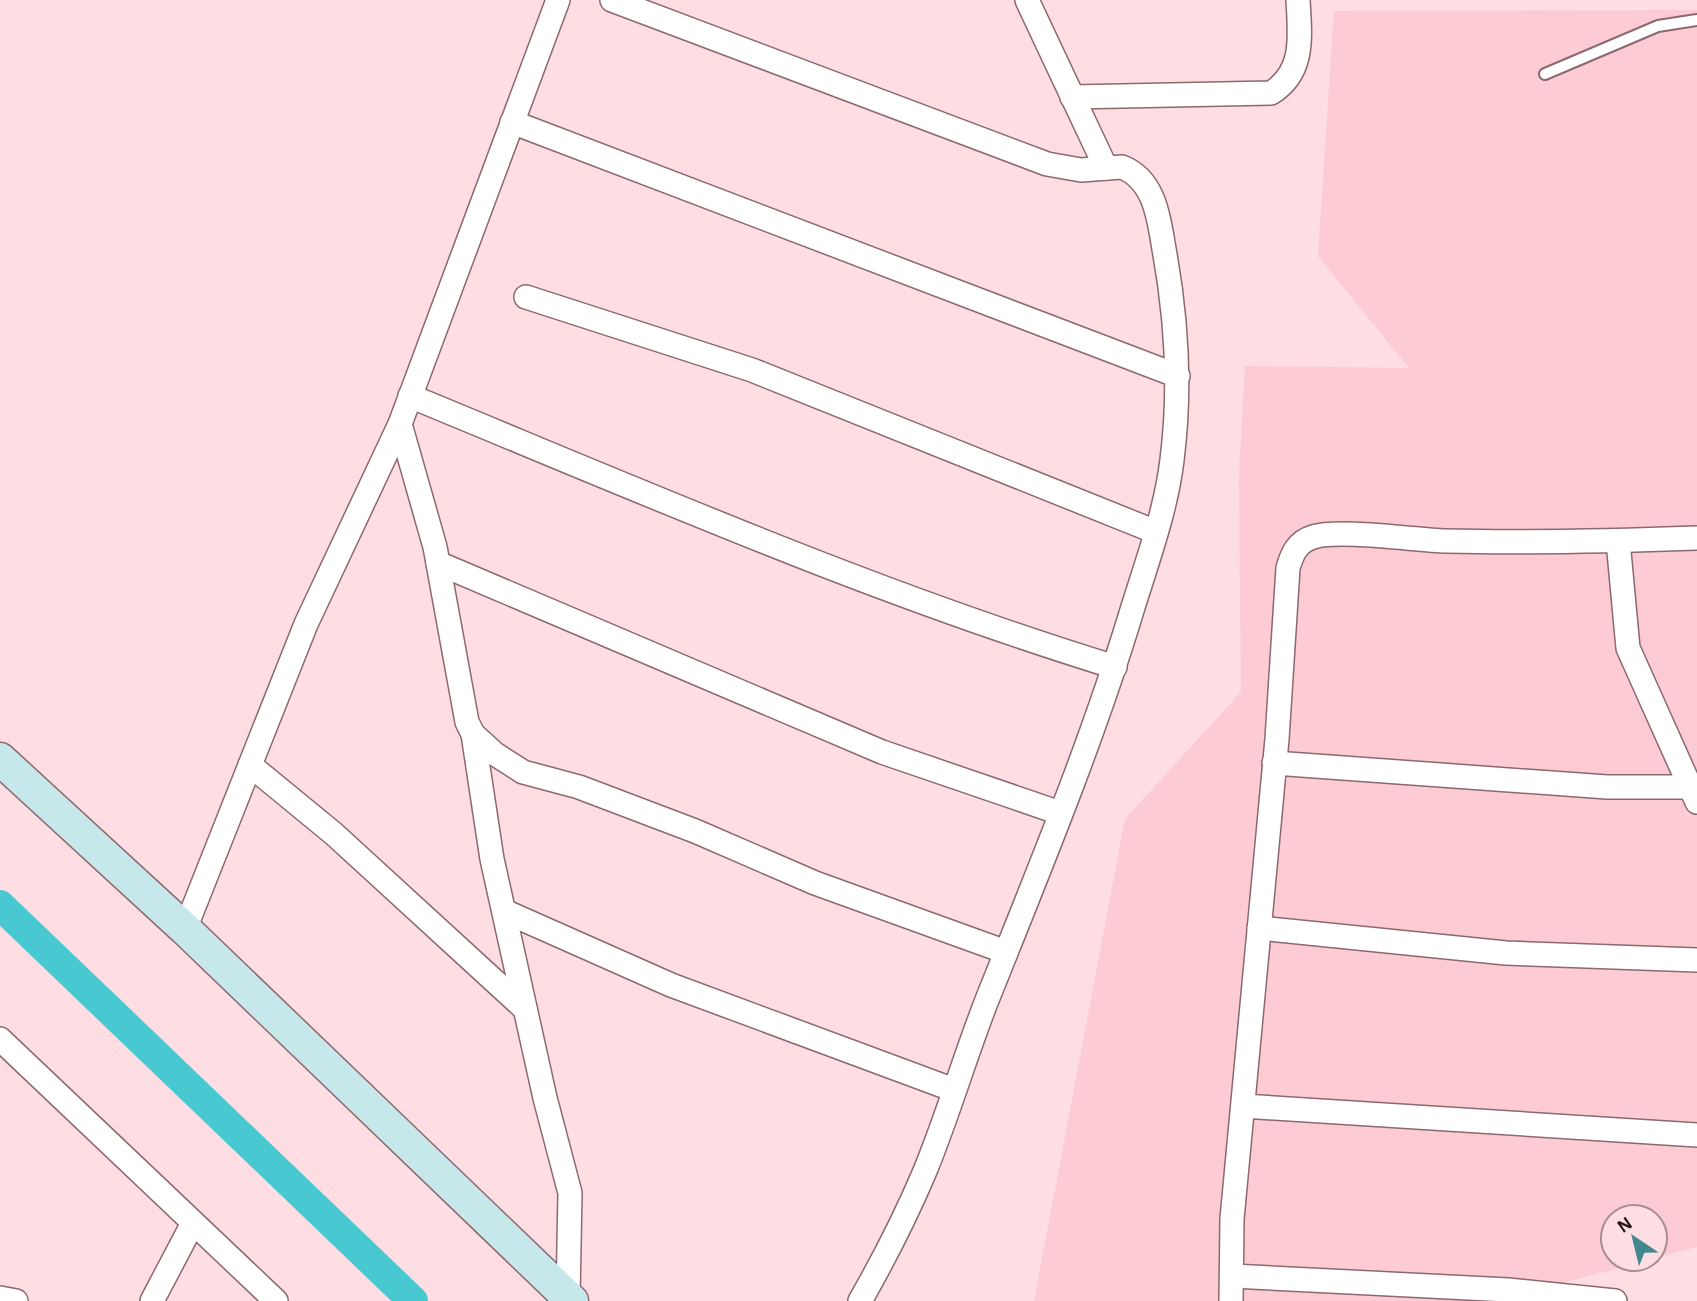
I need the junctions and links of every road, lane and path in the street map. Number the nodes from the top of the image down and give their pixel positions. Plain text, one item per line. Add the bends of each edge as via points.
1 (558, 0) edge
2 (612, 0) edge
3 (1027, 0) edge
4 (1298, 0) edge
5 (1697, 20) edge
6 (1545, 74) dead end
7 (1072, 97) junction
8 (512, 122) junction
9 (1106, 168) junction
10 (526, 297) dead end
11 (1178, 376) junction
12 (410, 396) junction
13 (400, 424) junction
14 (1157, 532) junction
15 (1697, 538) edge
16 (1618, 541) junction
17 (438, 563) junction
18 (1115, 667) junction
19 (473, 734) junction
20 (0, 759) edge
21 (1274, 763) junction
22 (250, 765) junction
23 (1693, 794) edge
24 (1060, 813) junction
25 (504, 911) junction
26 (1259, 928) junction
27 (185, 929) junction
28 (1006, 952) junction
29 (1697, 960) edge
30 (525, 1009) junction
31 (0, 1039) edge
32 (954, 1090) junction
33 (1243, 1106) junction
34 (1697, 1135) edge
35 (194, 1223) junction
36 (1232, 1276) junction
37 (0, 1298) edge
38 (570, 1299) edge
39 (16, 1301) edge
40 (152, 1301) edge
41 (276, 1301) edge
42 (860, 1301) edge
43 (1231, 1301) edge
44 (1615, 1301) edge

1 - 8 street
2 - 9 street via 1047,164 1081,170
3 - 7 street
4 - 7 street via 1298,58 1283,86 1271,93
5 - 6 lane via 1658,26
7 - 9 street
8 - 11 street
8 - 12 street
9 - 11 street via 1129,170 1143,182 1155,206 1176,312
10 - 14 street via 752,370
11 - 14 street via 1172,462
12 - 13 street
12 - 18 street via 754,538 1016,636
13 - 17 street
13 - 22 street via 306,624
14 - 18 street
15 - 16 street
16 - 21 street via 1447,541 1328,535 1301,543 1287,568
16 - 23 street via 1628,648
17 - 19 street
17 - 24 street via 882,752
18 - 24 street
19 - 25 street
19 - 28 street via 506,764 523,772 579,787 815,883
20 - 27 main road
21 - 23 street
21 - 26 street
22 - 27 street
22 - 30 street via 334,834
24 - 28 street
25 - 30 street
25 - 32 street via 671,985
26 - 29 street via 1506,953
26 - 33 street
27 - 38 main road
28 - 32 street
30 - 38 street via 570,1193
31 - 35 street
32 - 42 street via 900,1228
33 - 34 street
33 - 36 street via 1232,1219
35 - 40 street
35 - 41 street
36 - 43 street
36 - 44 street via 1508,1290
37 - 39 street

